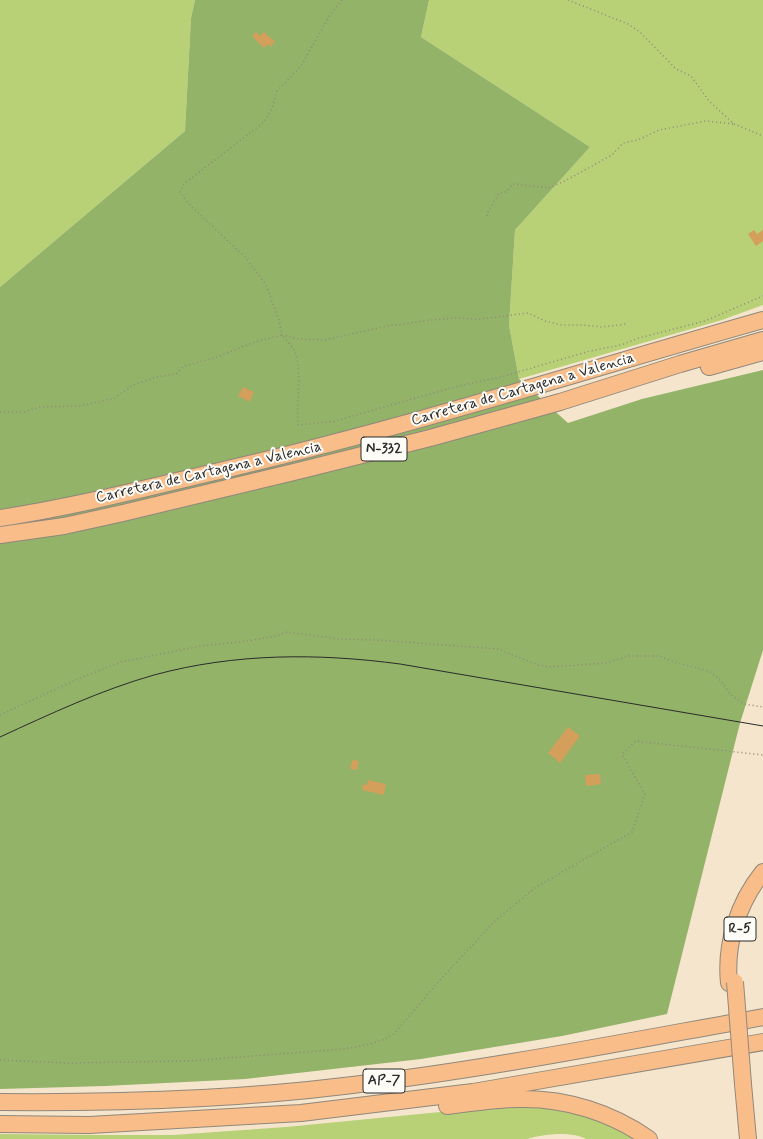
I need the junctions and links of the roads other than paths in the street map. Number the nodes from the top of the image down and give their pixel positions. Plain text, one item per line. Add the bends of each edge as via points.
1 (763, 320) edge
2 (763, 340) edge
3 (763, 352) edge
4 (560, 402) junction
5 (195, 477) junction
6 (0, 507) edge
7 (0, 518) edge
8 (64, 526) junction
9 (0, 535) edge
10 (0, 540) edge
11 (763, 872) edge
12 (763, 881) edge
13 (732, 982) junction
14 (763, 1017) edge
15 (763, 1042) edge
16 (740, 1085) junction
17 (0, 1102) edge
18 (0, 1124) edge
19 (89, 1125) junction
20 (649, 1139) edge
21 (740, 1139) edge
22 (748, 1139) edge

1 - 5 highway, Carretera de Cartagena a Valencia / N-332 via 372,433
2 - 4 highway, Carretera de Cartagena a Valencia / N-332
3 - 4 highway via 621,393
4 - 8 highway, Carretera de Cartagena a Valencia / N-332 via 298,472
5 - 6 highway
5 - 7 highway, Carretera de Cartagena a Valencia / N-332 via 74,505
8 - 9 highway, Carretera de Cartagena a Valencia / N-332
8 - 10 highway
11 - 13 highway via 744,901 735,923 729,953
12 - 13 highway, R-5 via 752,898 740,926
13 - 16 highway, R-5, bridge
14 - 17 highway, AP-7 via 489,1066 343,1086 172,1100
15 - 19 highway, AP-7 via 473,1092 301,1113
16 - 21 highway
16 - 22 highway, R-5
18 - 19 highway, AP-7
19 - 20 highway via 227,1125 543,1099 594,1111 628,1126

